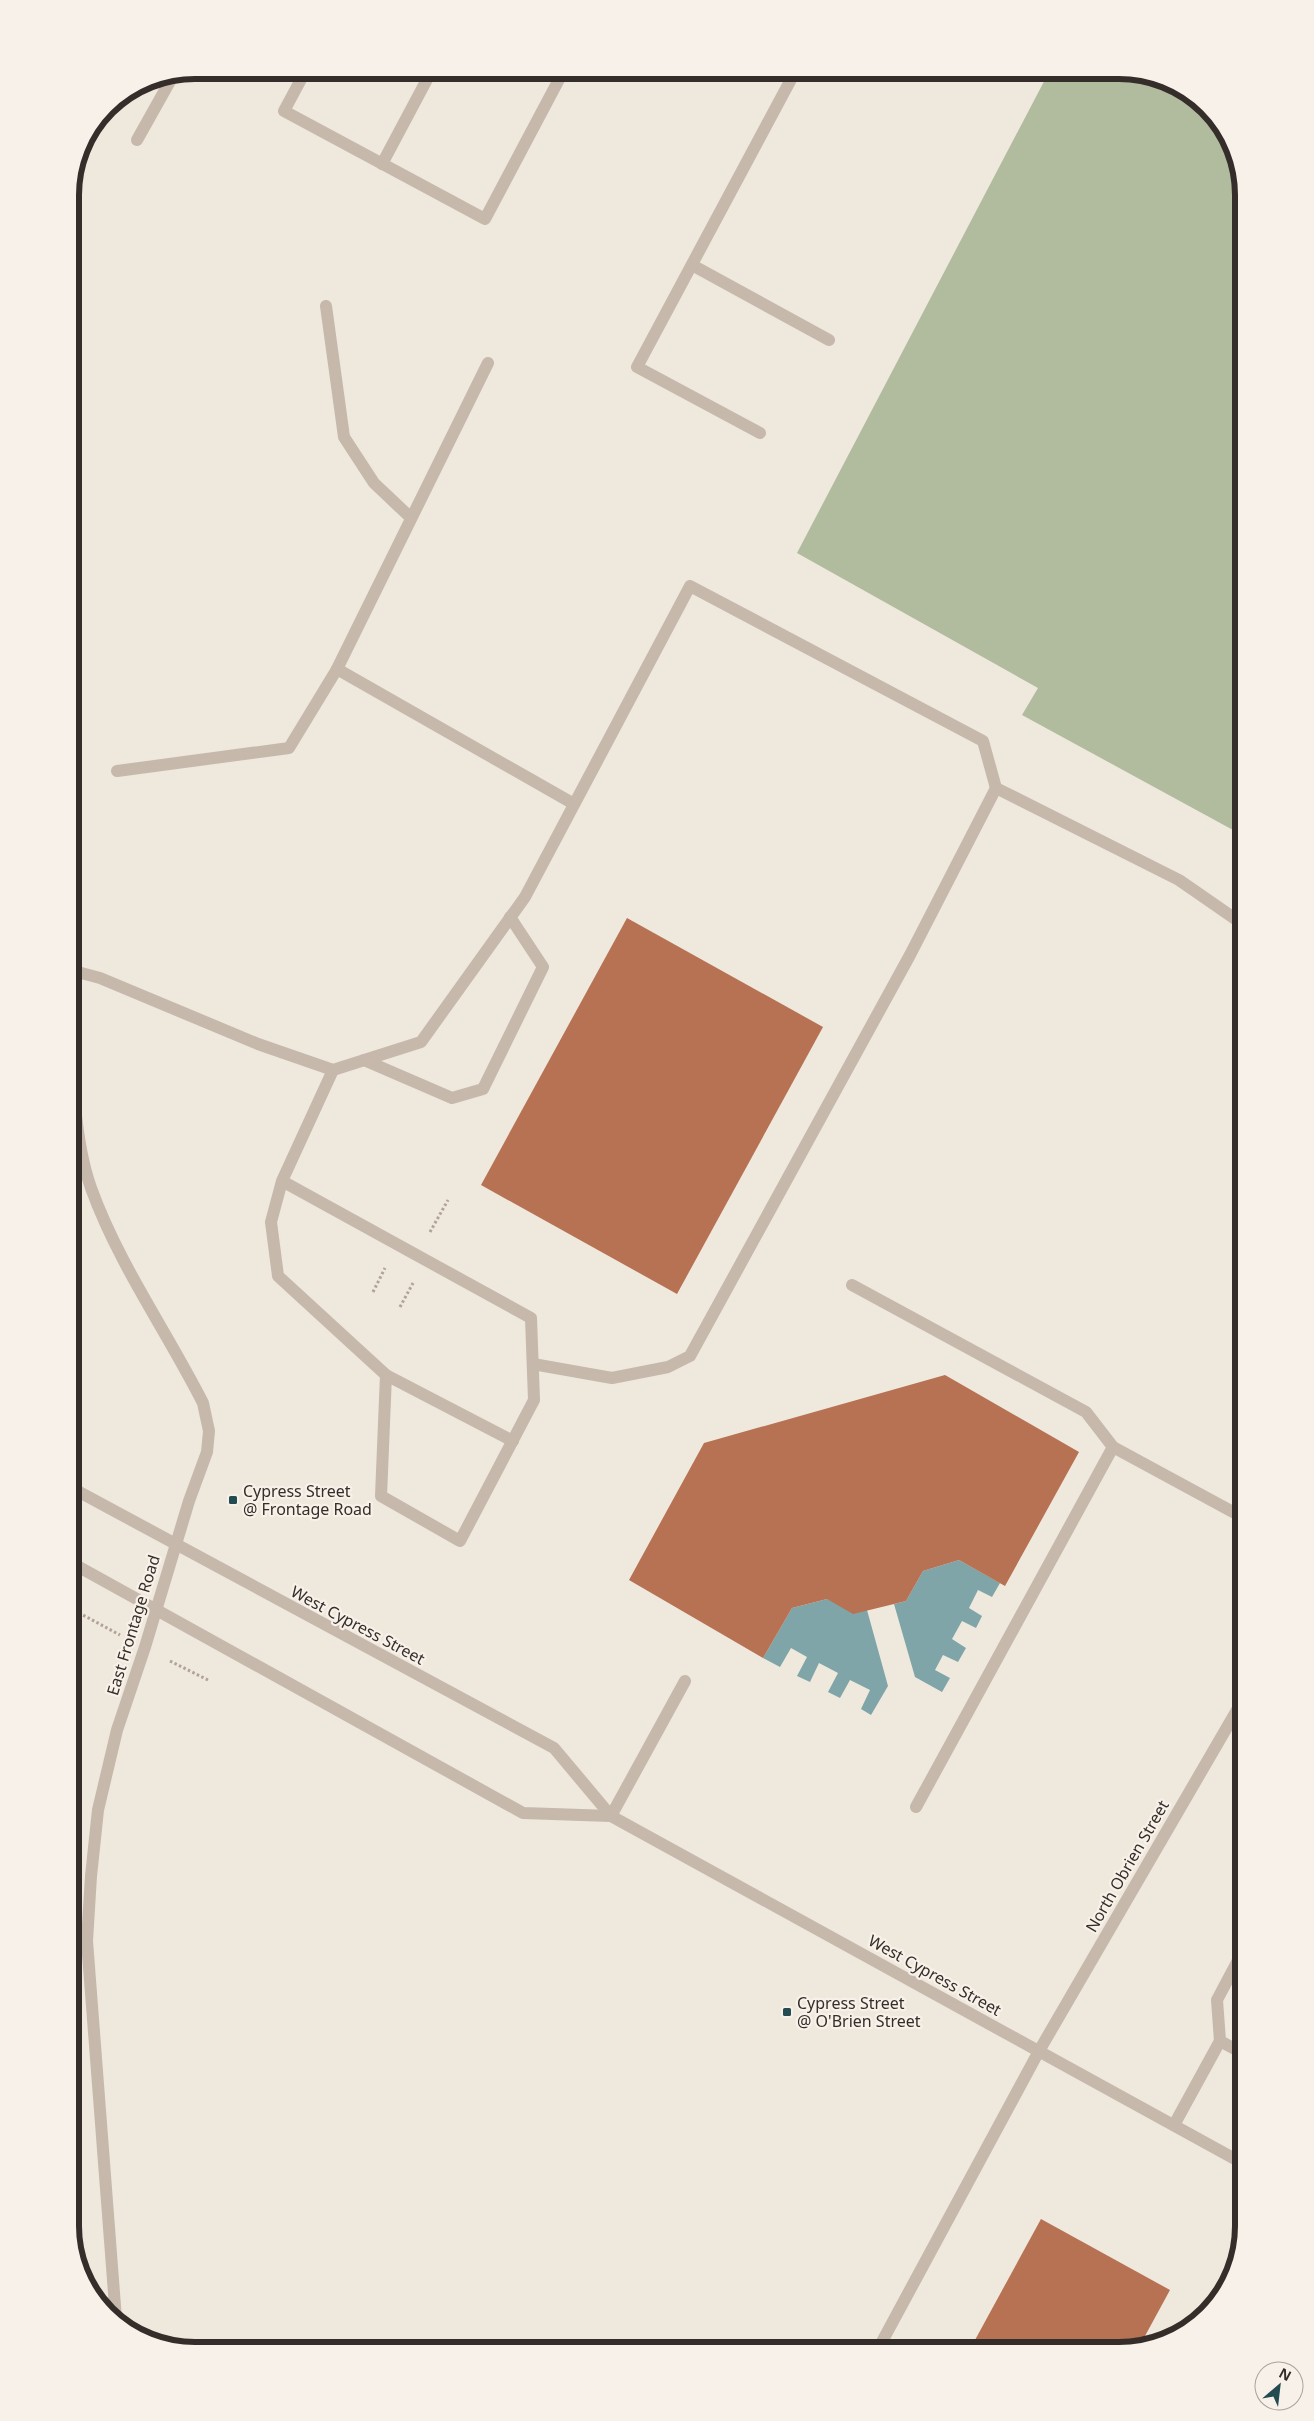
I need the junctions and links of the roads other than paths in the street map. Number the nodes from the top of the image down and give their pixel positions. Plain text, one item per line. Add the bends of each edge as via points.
1 (301, 79) edge
2 (427, 79) edge
3 (559, 79) edge
4 (791, 79) edge
5 (170, 82) edge
6 (137, 140) dead end
7 (382, 164) junction
8 (692, 265) junction
9 (326, 306) dead end
10 (829, 340) dead end
11 (488, 363) dead end
12 (760, 433) dead end
13 (411, 518) junction
14 (337, 669) junction
15 (117, 771) dead end
16 (996, 788) junction
17 (574, 804) junction
18 (510, 917) junction
19 (1235, 919) edge
20 (79, 973) edge
21 (364, 1060) junction
22 (333, 1070) junction
23 (79, 1137) edge
24 (282, 1181) junction
25 (852, 1285) dead end
26 (533, 1364) junction
27 (386, 1375) junction
28 (513, 1441) junction
29 (1114, 1447) junction
30 (79, 1492) edge
31 (1235, 1513) edge
32 (176, 1545) junction
33 (79, 1567) edge
34 (156, 1610) junction
35 (685, 1680) dead end
36 (1235, 1713) edge
37 (916, 1808) dead end
38 (611, 1816) junction
39 (1235, 1966) edge
40 (1220, 2041) junction
41 (1235, 2049) edge
42 (1039, 2051) junction
43 (1174, 2125) junction
44 (1235, 2159) edge
45 (115, 2310) edge
46 (882, 2342) edge

1 - 7 street via 284,112
2 - 7 street
3 - 7 street via 485,219
4 - 8 street
5 - 6 street
8 - 10 street
8 - 12 street via 637,367
9 - 13 street via 344,437 374,483
11 - 13 street
13 - 14 street
14 - 15 street via 289,748
14 - 17 street
16 - 17 street via 983,741 690,586
16 - 19 street via 1179,880
16 - 26 street via 910,955 690,1356 668,1367 612,1378
17 - 18 street via 525,897
18 - 21 street via 421,1042
18 - 21 street via 544,967 483,1089 452,1098
20 - 22 street via 100,978 258,1044
21 - 22 street
22 - 24 street
23 - 32 street, East Frontage Road via 91,1186 117,1252 203,1403 209,1430 207,1452
24 - 26 street via 530,1318
24 - 27 street via 271,1222 278,1276
25 - 29 street via 1086,1412
26 - 28 street via 534,1400
27 - 28 street
27 - 28 street via 381,1496 460,1541
29 - 31 street
29 - 37 street
30 - 32 street, West Cypress Street
32 - 34 street, East Frontage Road
32 - 38 street, West Cypress Street via 554,1748
33 - 34 street, West Cypress Street
34 - 38 street, West Cypress Street via 523,1813
34 - 45 street, East Frontage Road via 117,1730 98,1810 87,1941
35 - 38 street
36 - 42 street, North Obrien Street
38 - 42 street, West Cypress Street
39 - 40 street via 1217,2000
40 - 41 street
40 - 43 street
42 - 43 street, West Cypress Street
42 - 46 street, North Obrien Street
43 - 44 street, West Cypress Street

